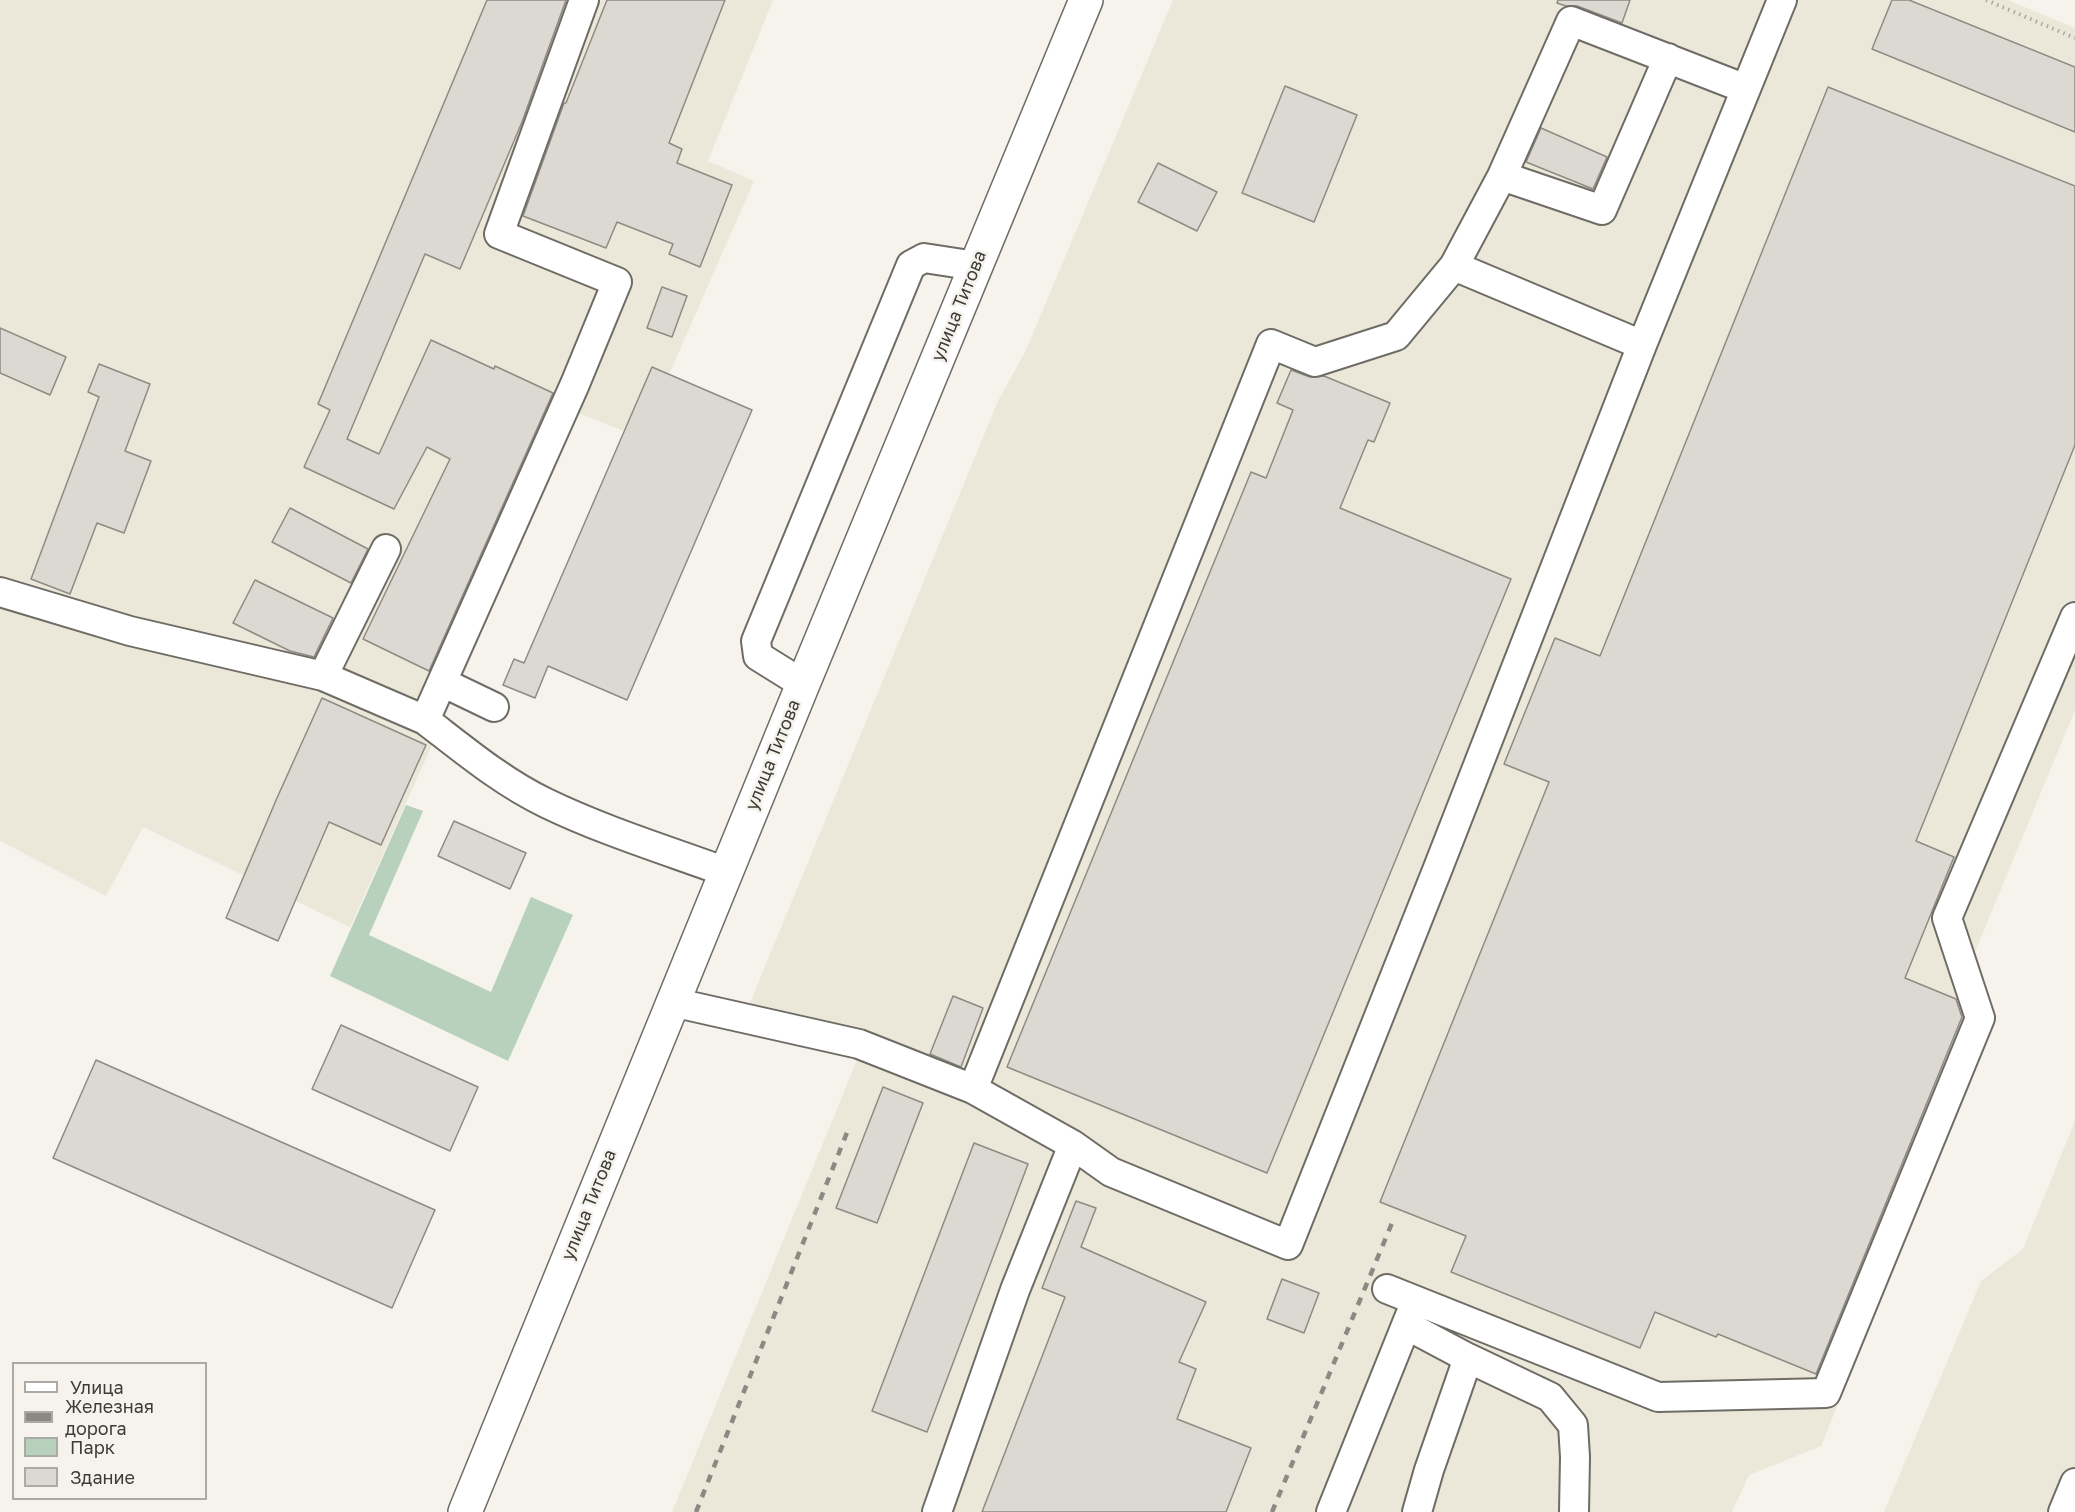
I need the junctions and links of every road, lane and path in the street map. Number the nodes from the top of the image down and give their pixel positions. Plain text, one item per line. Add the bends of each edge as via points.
1 (584, 0) edge
2 (1086, 0) edge
3 (1782, 0) edge
4 (1986, 0) edge
5 (2075, 38) edge
6 (1668, 58) junction
7 (1746, 89) junction
8 (1502, 176) junction
9 (976, 266) junction
10 (1454, 266) junction
11 (1642, 345) junction
12 (386, 549) dead end
13 (0, 592) edge
14 (2075, 617) edge
15 (323, 676) junction
16 (442, 682) junction
17 (802, 684) junction
18 (494, 707) dead end
19 (425, 720) junction
20 (726, 872) junction
21 (672, 1002) junction
22 (973, 1089) junction
23 (1074, 1145) junction
24 (1387, 1289) dead end
25 (1411, 1312) junction
26 (1468, 1358) junction
27 (2075, 1484) edge
28 (465, 1512) edge
29 (937, 1512) edge
30 (1331, 1512) edge
31 (1417, 1512) edge
32 (1574, 1512) edge
33 (2063, 1512) edge

1 - 16 lane via 499,234 617,282
2 - 9 main road, улица Титова
3 - 7 lane
4 - 5 path
6 - 7 lane
6 - 8 lane via 1602,210
6 - 8 lane via 1571,21
7 - 11 lane
8 - 10 lane
9 - 17 main road, улица Титова
9 - 17 lane via 924,258 911,265 756,641 758,656
10 - 11 lane
10 - 22 lane via 1396,336 1315,362 1271,344
11 - 23 lane via 1288,1245 1111,1172
12 - 15 lane
13 - 15 lane via 130,631
14 - 25 lane via 1947,918 1980,1018 1826,1393 1658,1397
15 - 19 lane
16 - 18 lane
16 - 19 lane
17 - 20 main road, улица Титова
19 - 20 lane via 487,767 544,802
20 - 21 main road, улица Титова
21 - 22 lane via 859,1044
21 - 28 main road, улица Титова
22 - 23 lane
23 - 29 lane via 1016,1290
24 - 25 lane
25 - 26 lane
25 - 30 lane
26 - 31 lane
26 - 32 lane via 1550,1397 1573,1425
27 - 33 lane

